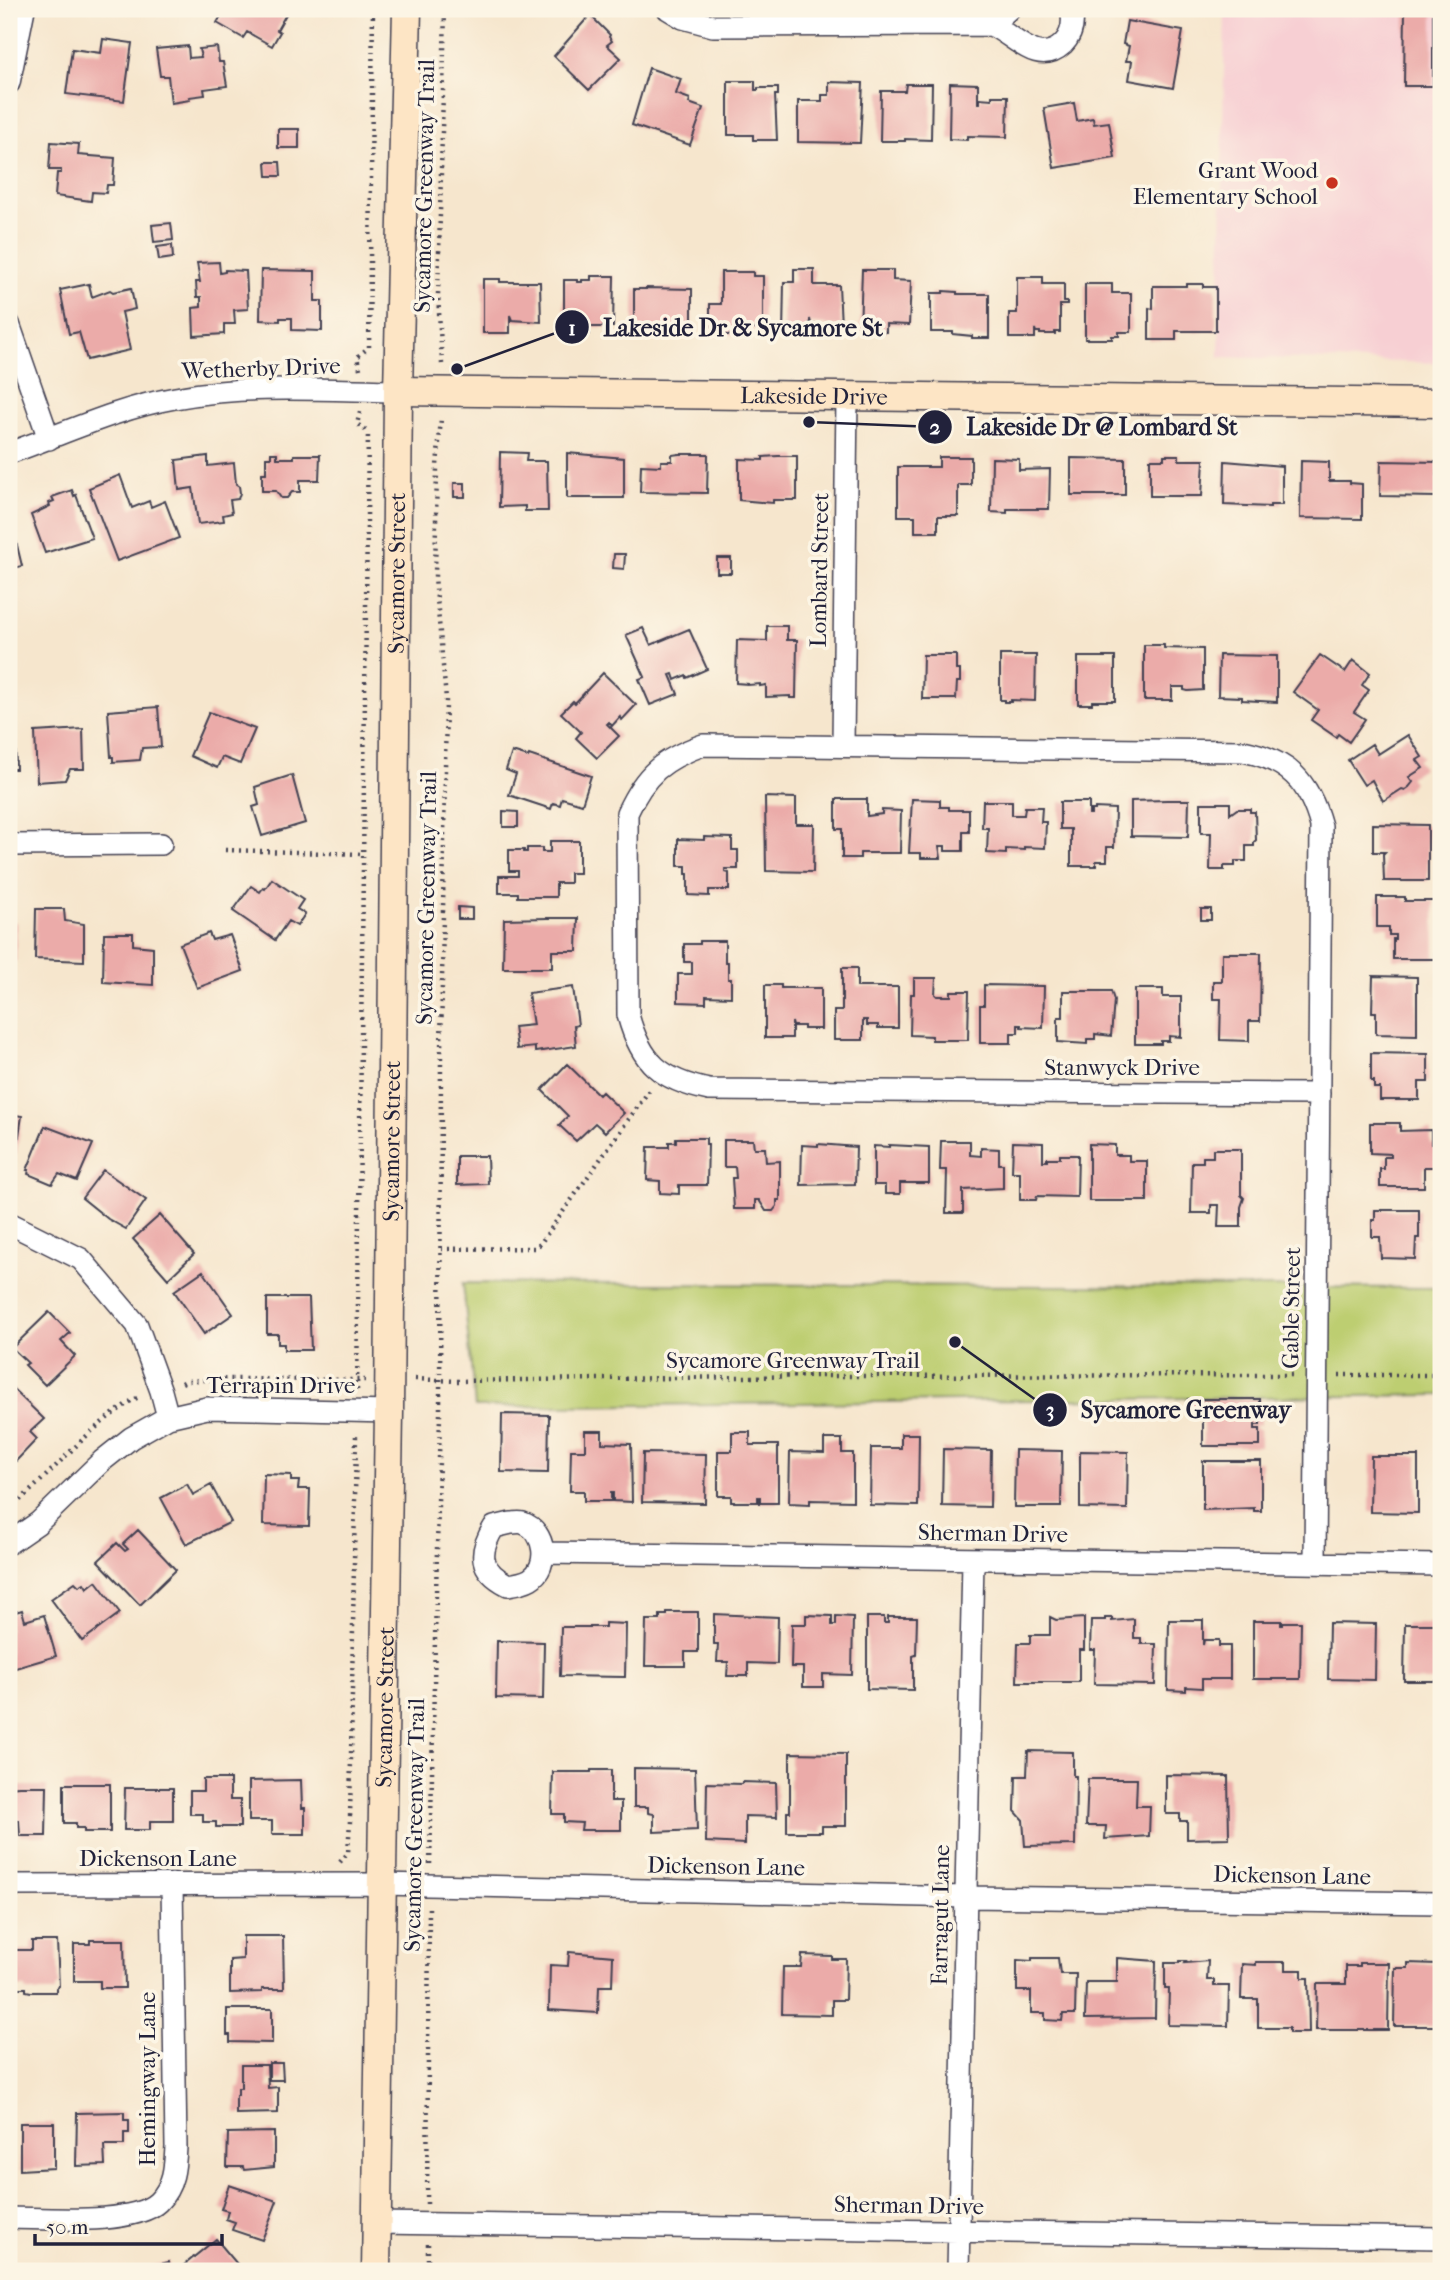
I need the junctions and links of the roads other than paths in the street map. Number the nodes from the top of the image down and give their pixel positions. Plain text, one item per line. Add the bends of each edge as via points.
1 (24, 9) edge
2 (407, 9) edge
3 (668, 9) edge
4 (1009, 9) edge
5 (1071, 9) edge
6 (991, 25) junction
7 (9, 83) edge
8 (9, 324) edge
9 (398, 391) junction
10 (848, 396) junction
11 (1441, 404) edge
12 (50, 439) junction
13 (9, 453) edge
14 (843, 745) junction
15 (161, 844) dead end
16 (9, 845) edge
17 (1319, 1094) junction
18 (9, 1223) edge
19 (389, 1412) junction
20 (169, 1417) junction
21 (9, 1544) edge
22 (544, 1553) dead end
23 (973, 1560) junction
24 (1315, 1563) junction
25 (1441, 1565) edge
26 (172, 1884) junction
27 (380, 1884) junction
28 (9, 1885) edge
29 (967, 1897) junction
30 (1441, 1903) edge
31 (9, 2218) edge
32 (376, 2223) junction
33 (959, 2232) junction
34 (1441, 2238) edge
35 (376, 2271) edge
36 (958, 2271) edge

1 - 7 street
2 - 9 street, Sycamore Street
3 - 6 street via 684,19 713,26
4 - 6 street
5 - 6 street via 1072,30 1067,40 1048,52 1026,49
8 - 12 street
9 - 10 street, Lakeside Drive
9 - 12 street, Wetherby Drive via 214,392 134,407
9 - 19 street, Sycamore Street
10 - 11 street, Lakeside Drive
10 - 14 street, Lombard Street
12 - 13 street, Wetherby Drive
14 - 17 street, Stanwyck Drive via 1242,751 1284,766 1315,802 1321,826
14 - 17 street, Stanwyck Drive via 703,745 663,763 637,790 627,813 628,1015 634,1038 662,1073 683,1085 709,1090
15 - 16 street
17 - 24 street, Gable Street
18 - 20 street via 81,1259 137,1325
19 - 20 street, Terrapin Drive via 207,1408
19 - 27 street, Sycamore Street
20 - 21 street, Terrapin Drive via 102,1461 38,1523
22 - 23 street, Sherman Drive
23 - 24 street, Sherman Drive
23 - 29 street, Farragut Lane
24 - 25 street, Sherman Drive
26 - 27 street, Dickenson Lane
26 - 28 street, Dickenson Lane
26 - 31 street, Hemingway Lane via 175,2174 157,2203 138,2212 117,2217
27 - 29 street, Dickenson Lane
27 - 32 street, Sycamore Street
29 - 30 street, Dickenson Lane
29 - 33 street, Farragut Lane
32 - 33 street, Sherman Drive
32 - 35 street, Sycamore Street
33 - 34 street, Sherman Drive
33 - 36 street, Farragut Lane

